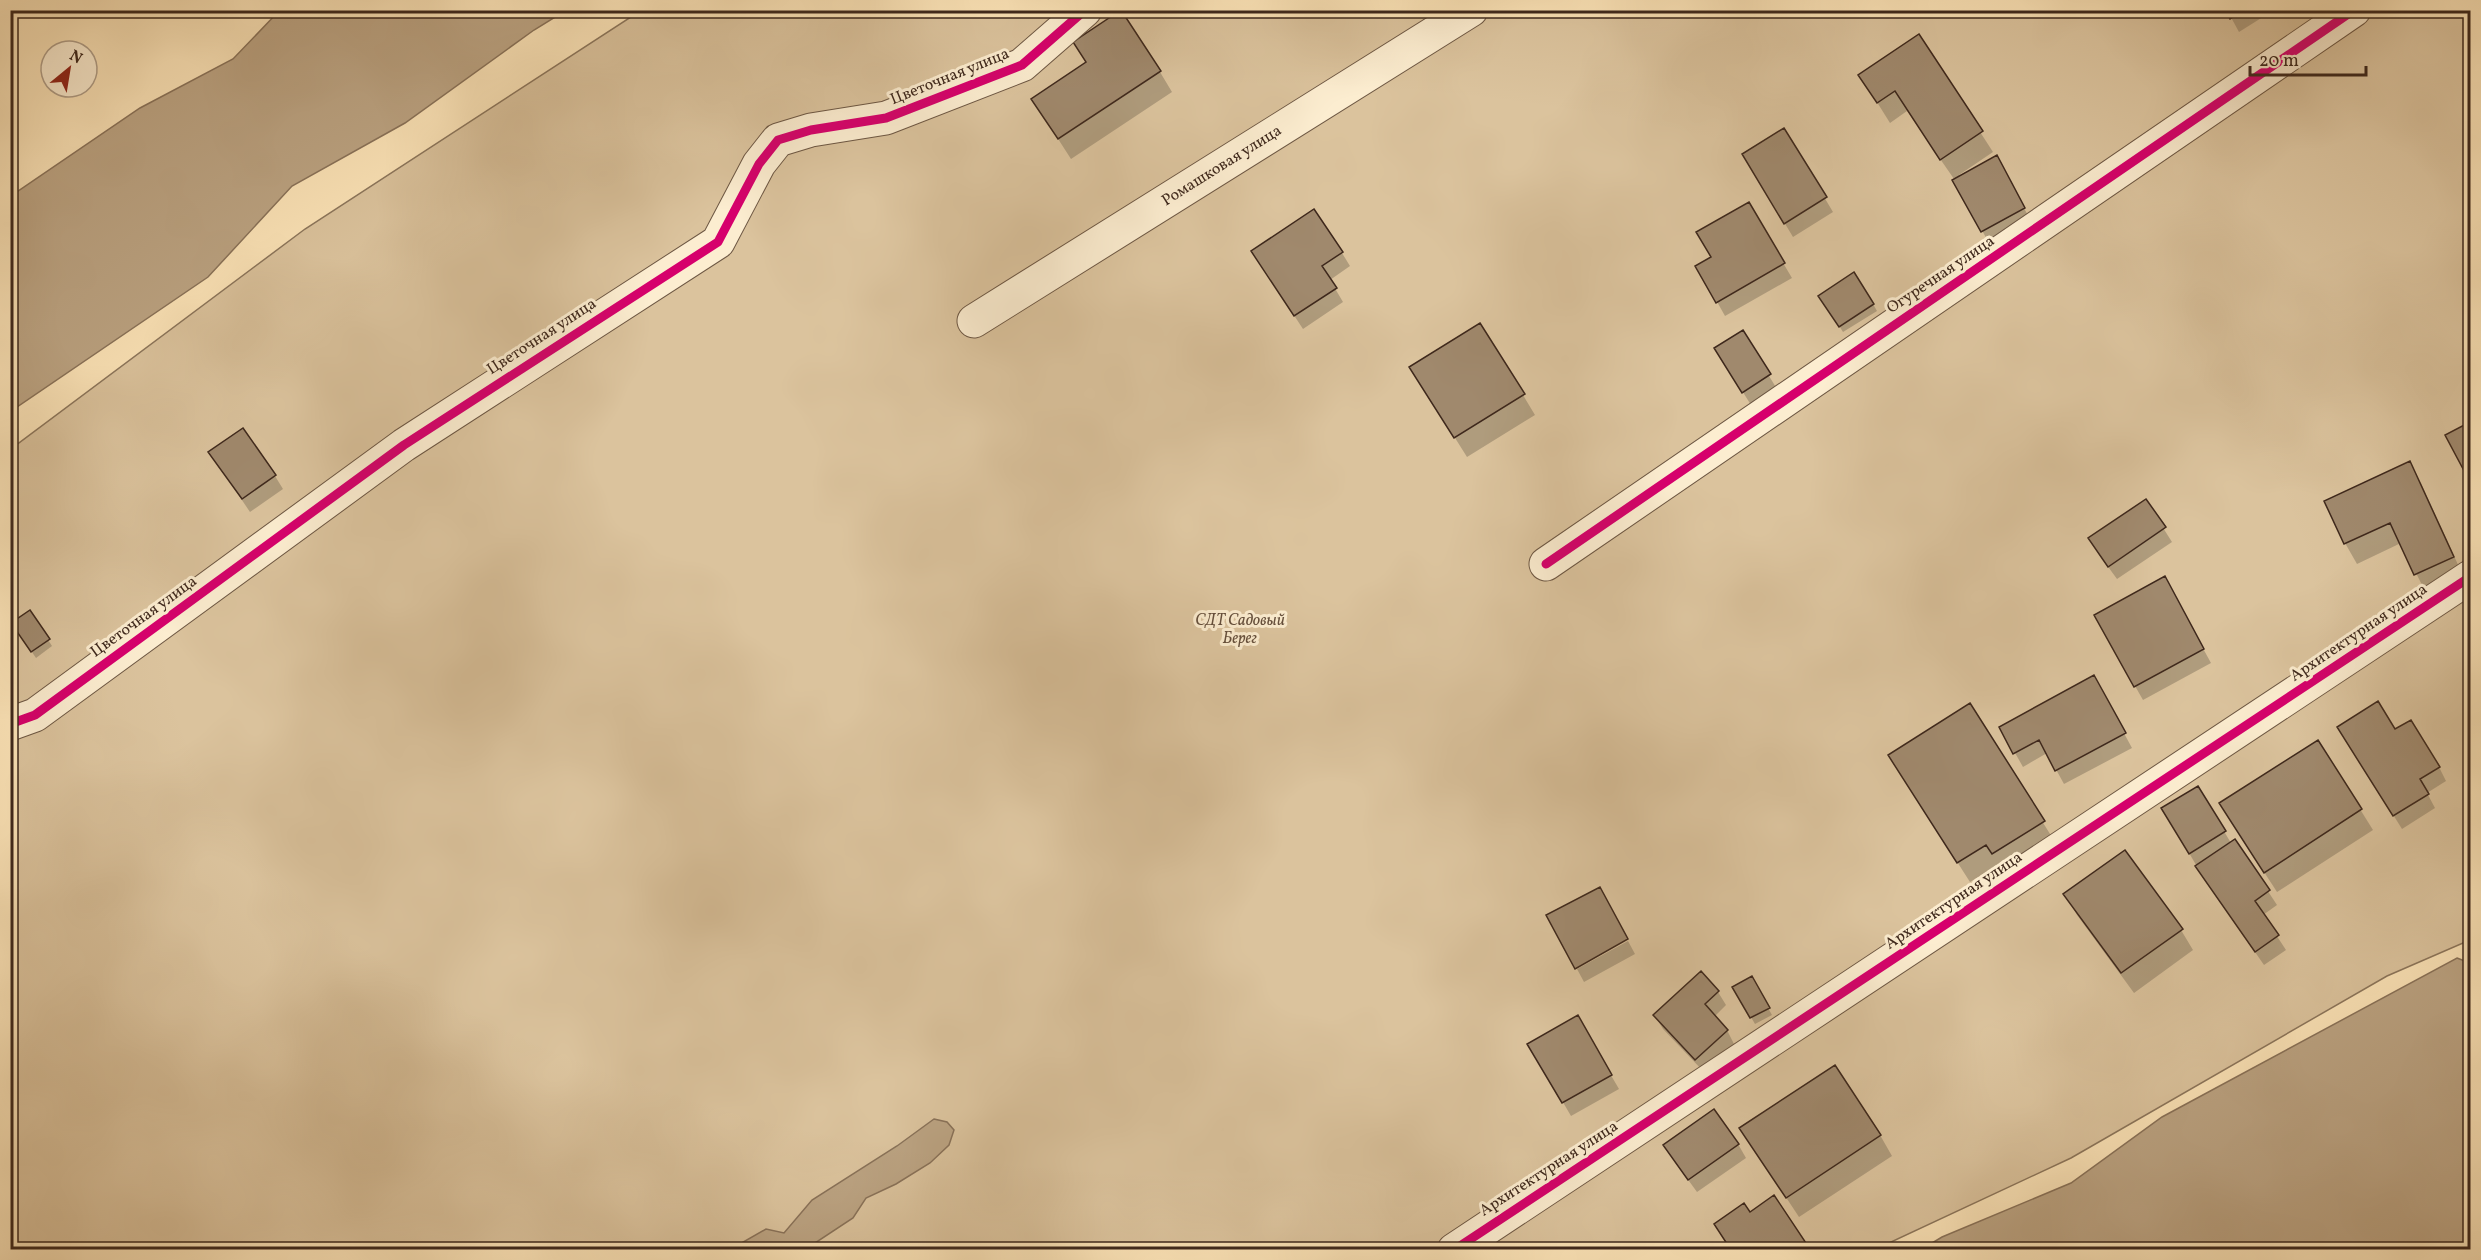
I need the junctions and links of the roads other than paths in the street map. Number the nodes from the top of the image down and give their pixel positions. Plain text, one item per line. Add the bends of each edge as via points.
1 (1085, 10) edge
2 (1471, 10) edge
3 (2354, 10) edge
4 (974, 321) dead end
5 (1546, 564) dead end
6 (2470, 577) edge
7 (10, 724) edge
8 (1454, 1250) edge

1 - 7 street, Цветочная улица via 1022,65 886,118 811,130 778,140 759,164 718,242 404,444 35,715
2 - 4 street, Ромашковая улица
3 - 5 street, Огуречная улица
6 - 8 street, Архитектурная улица

